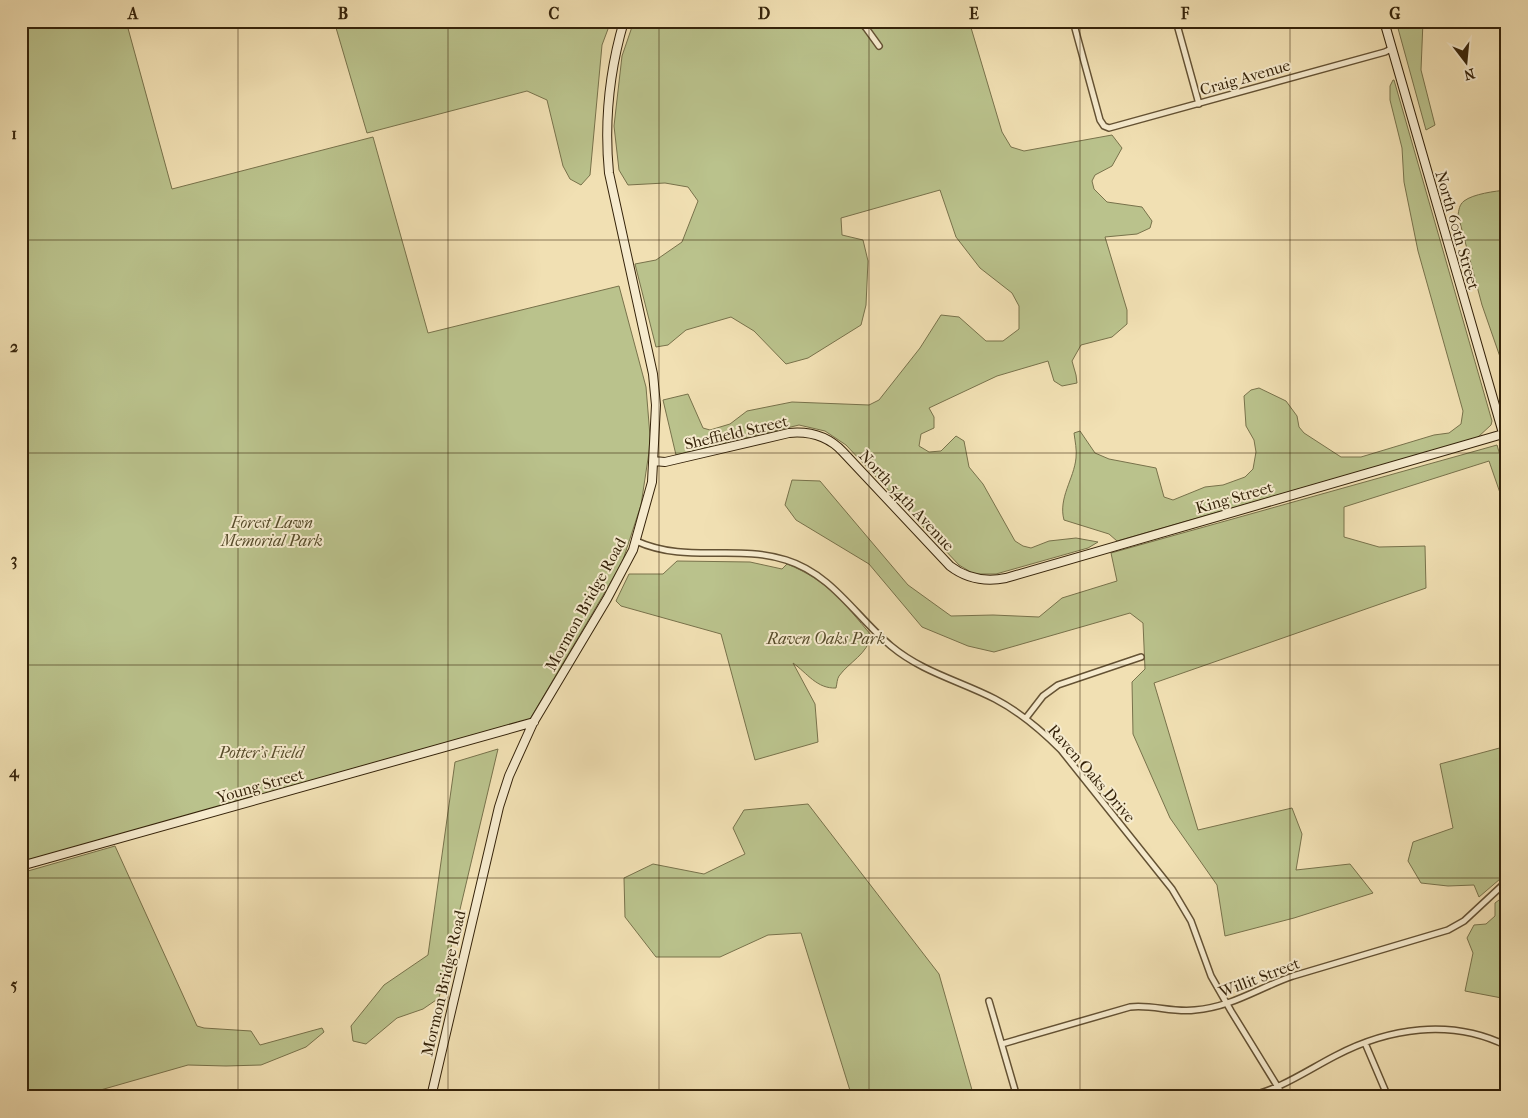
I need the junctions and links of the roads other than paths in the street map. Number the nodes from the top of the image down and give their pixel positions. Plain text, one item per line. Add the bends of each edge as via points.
1 (624, 21) edge
2 (861, 21) edge
3 (884, 21) edge
4 (1073, 21) edge
5 (1176, 21) edge
6 (1384, 21) edge
7 (866, 27) junction
8 (879, 46) dead end
9 (1391, 49) junction
10 (1199, 104) junction
11 (1503, 434) junction
12 (824, 438) joint
13 (1507, 447) edge
14 (654, 461) junction
15 (636, 541) junction
16 (973, 578) joint
17 (1140, 657) dead end
18 (1026, 718) junction
19 (534, 722) junction
20 (21, 866) edge
21 (1507, 881) edge
22 (989, 1001) dead end
23 (1227, 1004) junction
24 (1365, 1043) junction
25 (1002, 1044) junction
26 (1507, 1046) edge
27 (1278, 1087) junction
28 (431, 1097) edge
29 (1017, 1097) edge
30 (1245, 1097) edge
31 (1284, 1097) edge
32 (1388, 1097) edge

1 - 14 main road, Mormon Bridge Road via 609,88 609,173 653,374 656,405
2 - 7 street
3 - 7 street
4 - 10 street, Craig Avenue via 1100,120 1106,127 1113,128
5 - 10 street
6 - 9 main road, North 60th Street
7 - 8 street
9 - 10 street, Craig Avenue
9 - 11 main road, North 60th Street
11 - 13 main road, North 60th Street
11 - 16 main road, King Street via 1006,578
12 - 14 main road, Sheffield Street via 804,432 789,433 665,462
12 - 16 main road, North 54th Avenue via 843,452 946,562
14 - 15 main road, Mormon Bridge Road via 652,482
15 - 18 street, Raven Oaks Drive via 675,553 757,554 798,564 839,592 890,646 906,657 936,674 995,699
15 - 19 main road, Mormon Bridge Road via 607,599
17 - 18 street via 1058,685 1043,696
18 - 23 street, Raven Oaks Drive via 1061,750 1172,889 1191,921 1211,976
19 - 20 main road, Young Street
19 - 28 main road, Mormon Bridge Road via 498,807
21 - 23 street, Willit Street via 1464,921 1448,930 1272,983
22 - 25 street
23 - 25 street, Willit Street via 1185,1011 1130,1007
23 - 27 street, Raven Oaks Drive
24 - 26 street via 1394,1034 1442,1029 1481,1035
24 - 27 street
24 - 32 street
25 - 29 street
27 - 30 street
27 - 31 street, Raven Oaks Drive

